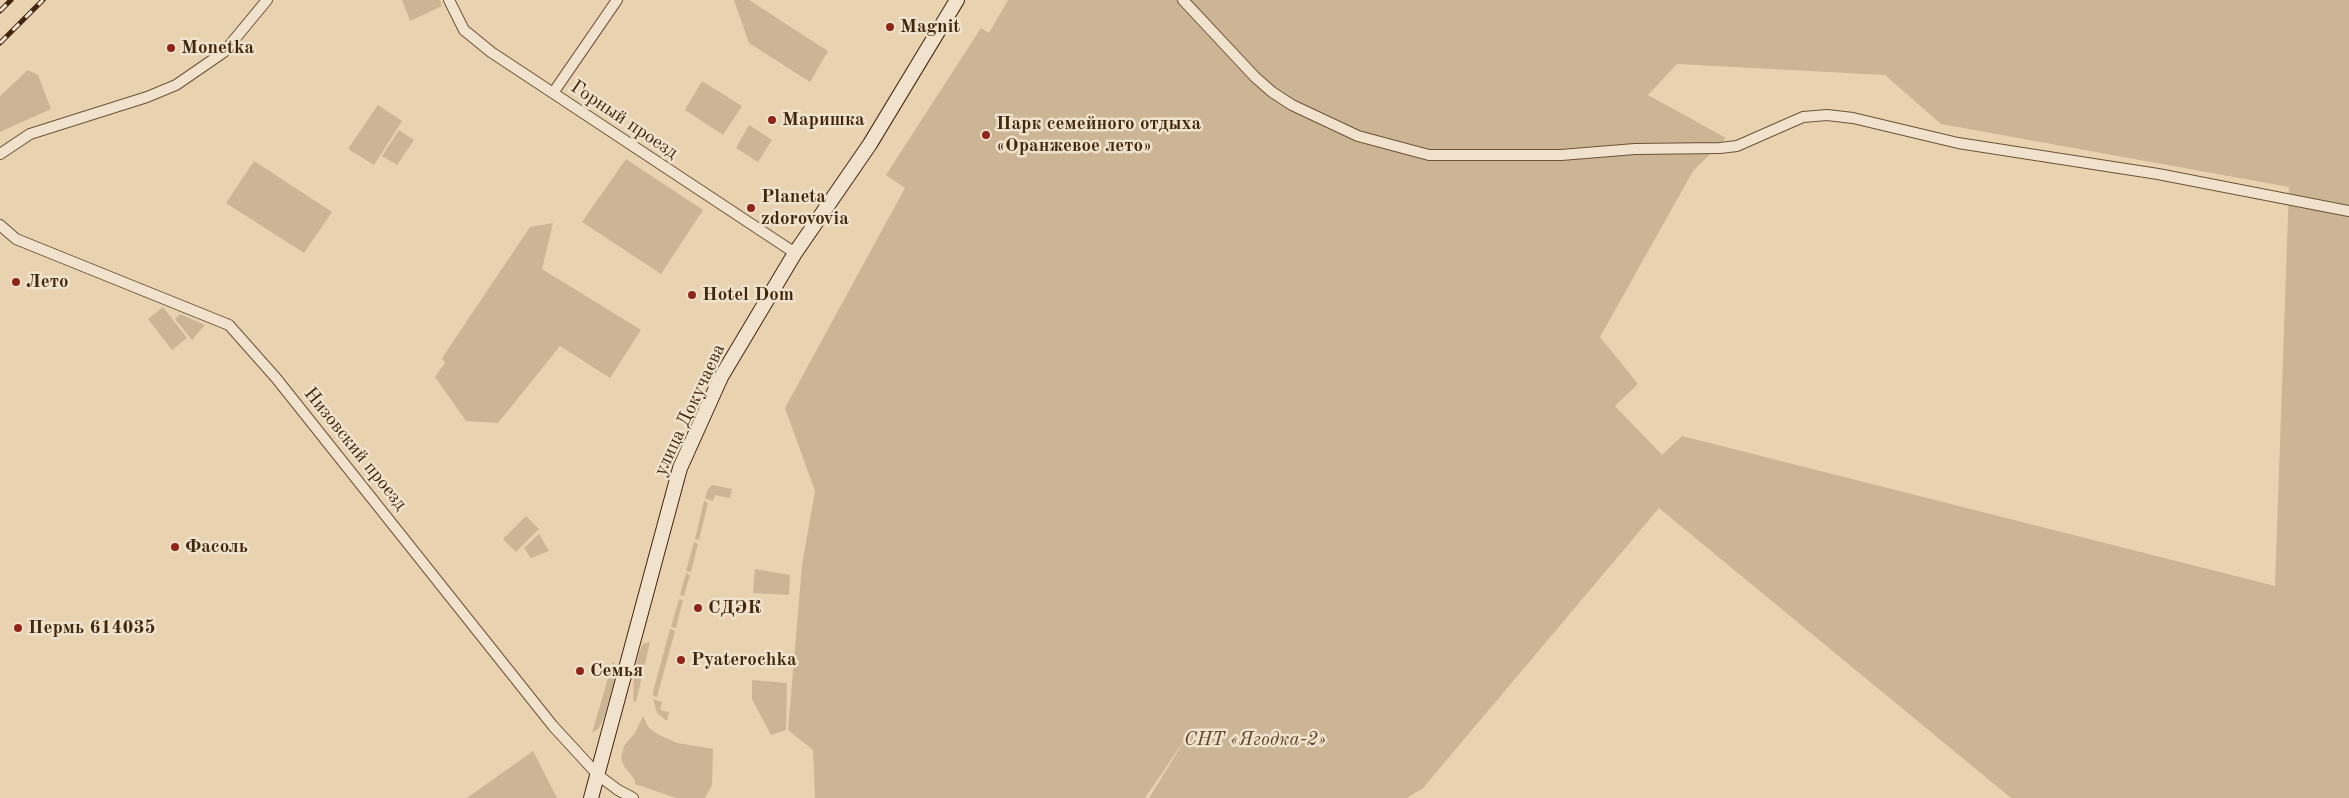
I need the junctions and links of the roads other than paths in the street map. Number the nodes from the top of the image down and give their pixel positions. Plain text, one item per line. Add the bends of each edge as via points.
1 (267, 0) edge
2 (449, 0) edge
3 (617, 0) edge
4 (957, 0) edge
5 (1183, 0) edge
6 (553, 93) junction
7 (0, 154) edge
8 (2349, 211) edge
9 (0, 225) edge
10 (795, 253) junction
11 (598, 775) junction
12 (591, 798) edge
13 (634, 798) edge

1 - 7 street via 224,52 176,86 30,134
2 - 6 street, Горный проезд via 464,30
3 - 6 street
4 - 10 main road, улица Докучаева via 870,144
5 - 8 street via 1255,78 1278,97 1358,136 1429,155 1561,155 1634,149 1720,148 1737,146 1804,117 1826,115 1853,118 1958,143 2158,174
6 - 10 street, Горный проезд
9 - 11 street, Низовский проезд via 16,239 229,325 281,385 553,726
10 - 11 main road, улица Докучаева via 721,377 680,468
11 - 12 main road, улица Докучаева
11 - 13 street, Низовский проезд

